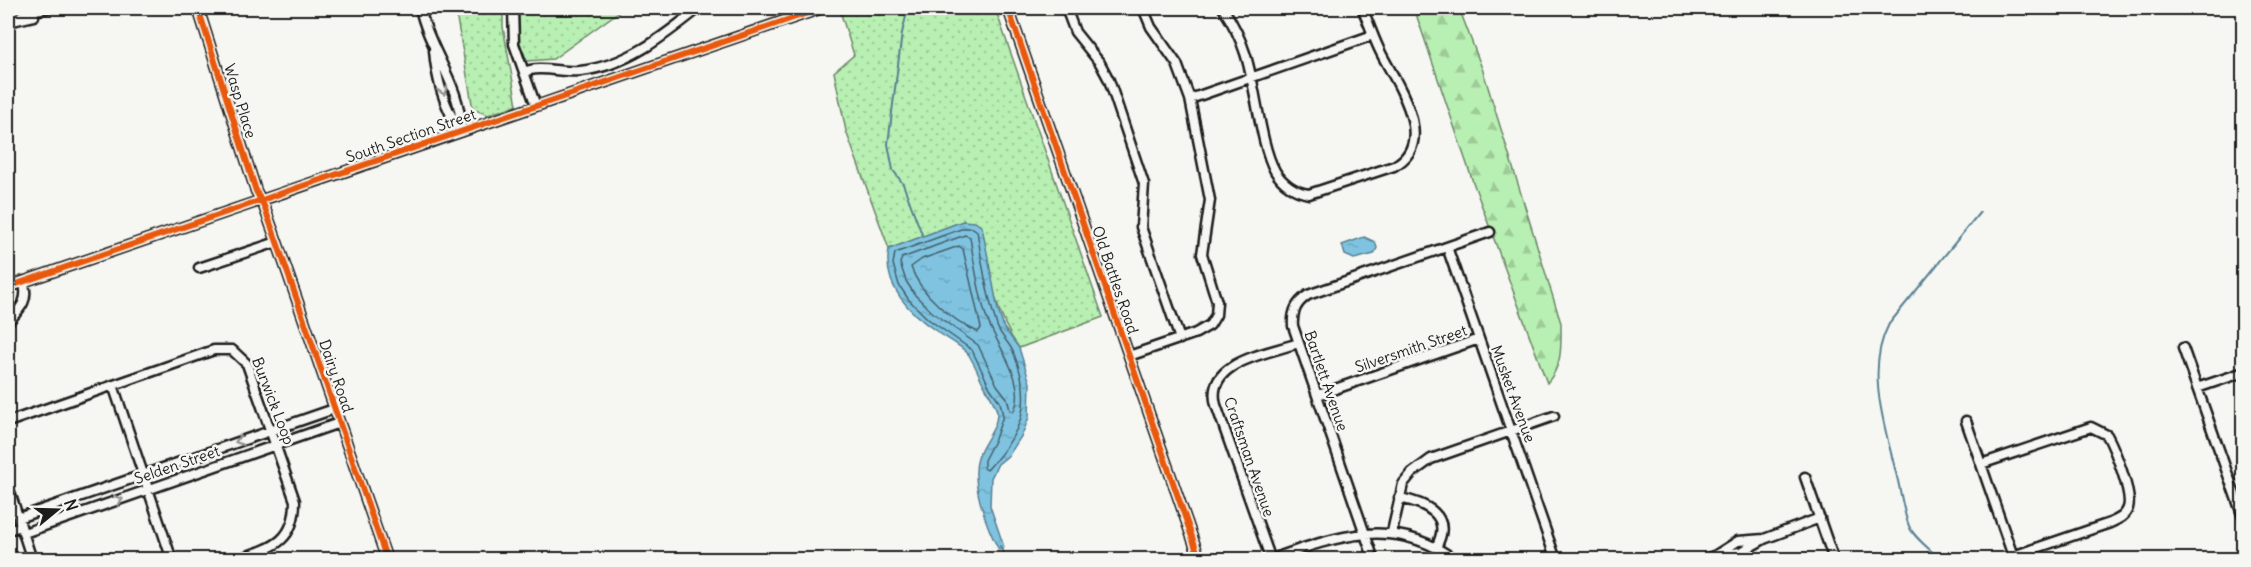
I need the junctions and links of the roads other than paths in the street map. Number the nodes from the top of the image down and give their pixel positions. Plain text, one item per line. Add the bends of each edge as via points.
1 (47, 8) edge
2 (198, 8) edge
3 (420, 8) edge
4 (513, 8) edge
5 (699, 8) edge
6 (822, 8) edge
7 (1008, 8) edge
8 (1066, 8) edge
9 (1143, 8) edge
10 (1223, 8) edge
11 (1362, 8) edge
12 (8, 22) edge
13 (1373, 35) junction
14 (524, 72) junction
15 (1252, 78) junction
16 (1190, 99) junction
17 (536, 106) junction
18 (461, 131) junction
19 (261, 200) junction
20 (1490, 232) dead end
21 (277, 242) junction
22 (1447, 247) junction
23 (199, 268) dead end
24 (23, 281) junction
25 (8, 287) edge
26 (8, 301) edge
27 (11, 319) edge
28 (1180, 339) junction
29 (1479, 339) junction
30 (1298, 343) junction
31 (2183, 348) dead end
32 (1129, 356) junction
33 (2244, 372) edge
34 (113, 385) junction
35 (2197, 388) junction
36 (1317, 395) junction
37 (334, 409) junction
38 (1554, 416) dead end
39 (8, 421) edge
40 (1966, 421) dead end
41 (339, 423) junction
42 (270, 430) junction
43 (1512, 432) junction
44 (275, 446) junction
45 (1981, 464) junction
46 (144, 474) junction
47 (1805, 477) dead end
48 (8, 486) edge
49 (149, 489) junction
50 (1399, 498) junction
51 (1820, 518) junction
52 (2244, 520) edge
53 (21, 526) junction
54 (8, 531) edge
55 (1392, 532) junction
56 (1365, 534) junction
57 (1436, 547) junction
58 (1554, 555) edge
59 (2013, 558) edge
60 (1270, 559) edge
61 (32, 560) edge
62 (172, 560) edge
63 (235, 560) edge
64 (387, 560) edge
65 (1200, 560) edge
66 (1374, 560) edge
67 (1455, 560) edge
68 (1702, 560) edge
69 (1834, 560) edge

1 - 12 street
2 - 19 street, Wasp Place
3 - 18 street via 462,116
4 - 14 street via 514,44
5 - 14 street via 649,46 618,60 582,71
6 - 17 street, South Section Street
7 - 32 street, Old Battles Road
8 - 28 street via 1075,32 1101,63 1109,80 1144,184 1142,227
9 - 16 street via 1151,27 1177,64
10 - 15 street via 1237,31
11 - 13 street
13 - 15 street
13 - 15 street via 1414,126 1405,158 1366,177 1309,194 1284,182 1272,165
14 - 17 street
15 - 16 street
16 - 28 street via 1210,200 1202,254 1217,307 1210,325
17 - 18 street, South Section Street
18 - 19 street, South Section Street
19 - 21 street, Dairy Road
19 - 24 street, South Section Street
20 - 22 street, Bartlett Avenue
21 - 23 street
21 - 37 street, Dairy Road
22 - 29 street, Musket Avenue
22 - 30 street, Bartlett Avenue via 1300,300 1293,326
24 - 25 street, South Section Street
24 - 27 street via 25,301
26 - 27 street
28 - 32 street
29 - 36 street, Silversmith Street
29 - 43 street, Musket Avenue
30 - 36 street, Bartlett Avenue
30 - 60 street, Craftsman Avenue via 1228,368 1214,386 1216,405
31 - 35 street
32 - 65 street, Old Battles Road
33 - 35 street
34 - 39 street, Burwick Loop
34 - 42 street, Burwick Loop via 214,350 232,350 247,364
34 - 46 street
35 - 52 street
36 - 56 street, Bartlett Avenue
37 - 41 street, Dairy Road
37 - 42 street, Selden Street
38 - 43 street
40 - 45 street
41 - 44 street, Selden Street
41 - 64 street, Dairy Road
42 - 44 street, Burwick Loop
42 -> 46 street, Selden Street
43 - 50 street via 1431,459 1402,484
43 - 58 street, Musket Avenue
44 - 49 street, Selden Street
44 - 63 street, Burwick Loop via 295,501 292,524 282,540 271,547
45 - 59 street
45 - 59 street via 2091,427 2107,435 2115,453 2130,500 2123,516
46 - 49 street
46 - 53 street, Selden Street
47 - 51 street
48 - 53 street
53 -> 49 street, Selden Street
49 - 62 street
50 - 55 street
50 - 57 street via 1421,502 1437,516 1442,531
51 - 68 street via 1741,552
51 - 69 street
53 - 54 street, Selden Street
53 - 61 street
55 - 56 street
55 - 57 street
56 - 60 street via 1328,539
56 - 66 street, Bartlett Avenue
57 - 67 street

